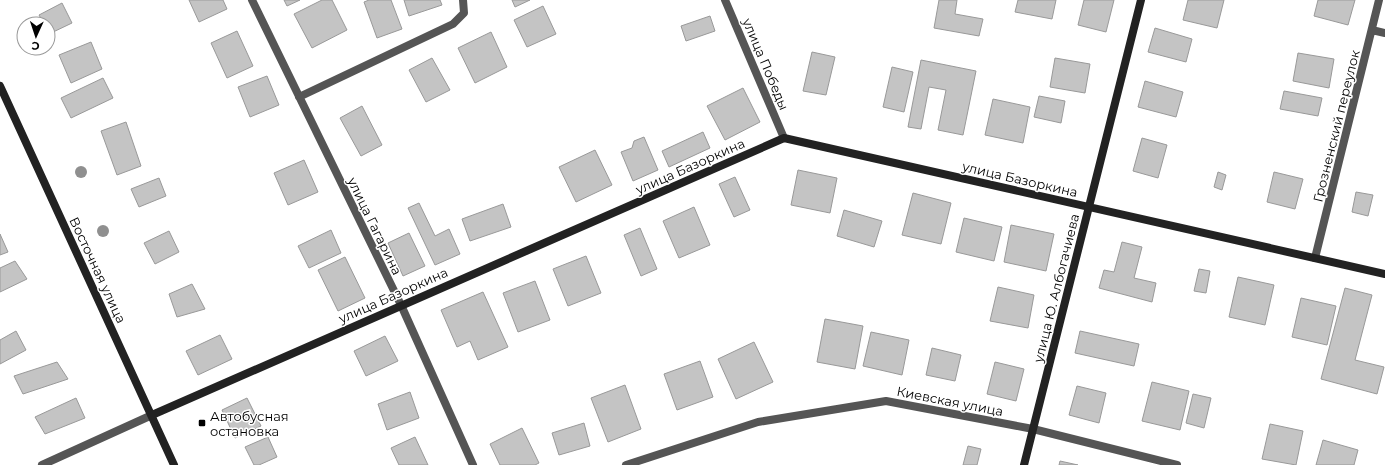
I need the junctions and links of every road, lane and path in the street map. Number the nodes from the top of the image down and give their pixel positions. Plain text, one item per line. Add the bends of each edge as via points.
1 (252, 0) edge
2 (463, 0) edge
3 (725, 0) edge
4 (1141, 0) edge
5 (1379, 0) edge
6 (1372, 30) junction
7 (1385, 33) edge
8 (0, 86) edge
9 (298, 97) junction
10 (784, 138) junction
11 (1089, 207) junction
12 (1315, 258) junction
13 (1385, 274) edge
14 (401, 305) junction
15 (152, 415) junction
16 (1032, 429) junction
17 (42, 465) edge
18 (174, 465) edge
19 (473, 465) edge
20 (626, 465) edge
21 (1024, 465) edge
22 (1178, 465) edge

1 - 9 street, улица Гагарина
2 - 9 street via 464,13 453,24
3 - 10 street, улица Победы
4 - 11 street, улица Ю. Албогачиева
5 - 6 street, Грозненский переулок
6 - 7 street
6 - 12 street, Грозненский переулок
8 - 15 street, Восточная улица
9 - 14 street, улица Гагарина
10 - 11 street, улица Базоркина
10 - 14 street, улица Базоркина
11 - 12 street, улица Базоркина
11 - 16 street, улица Ю. Албогачиева
12 - 13 street, улица Базоркина
14 - 15 street, улица Базоркина
14 - 19 street, улица Гагарина
15 - 17 street, улица Базоркина
15 - 18 street, Восточная улица
16 - 20 street, Киевская улица via 886,401 758,422
16 - 21 street, улица Ю. Албогачиева
16 - 22 street, Киевская улица

